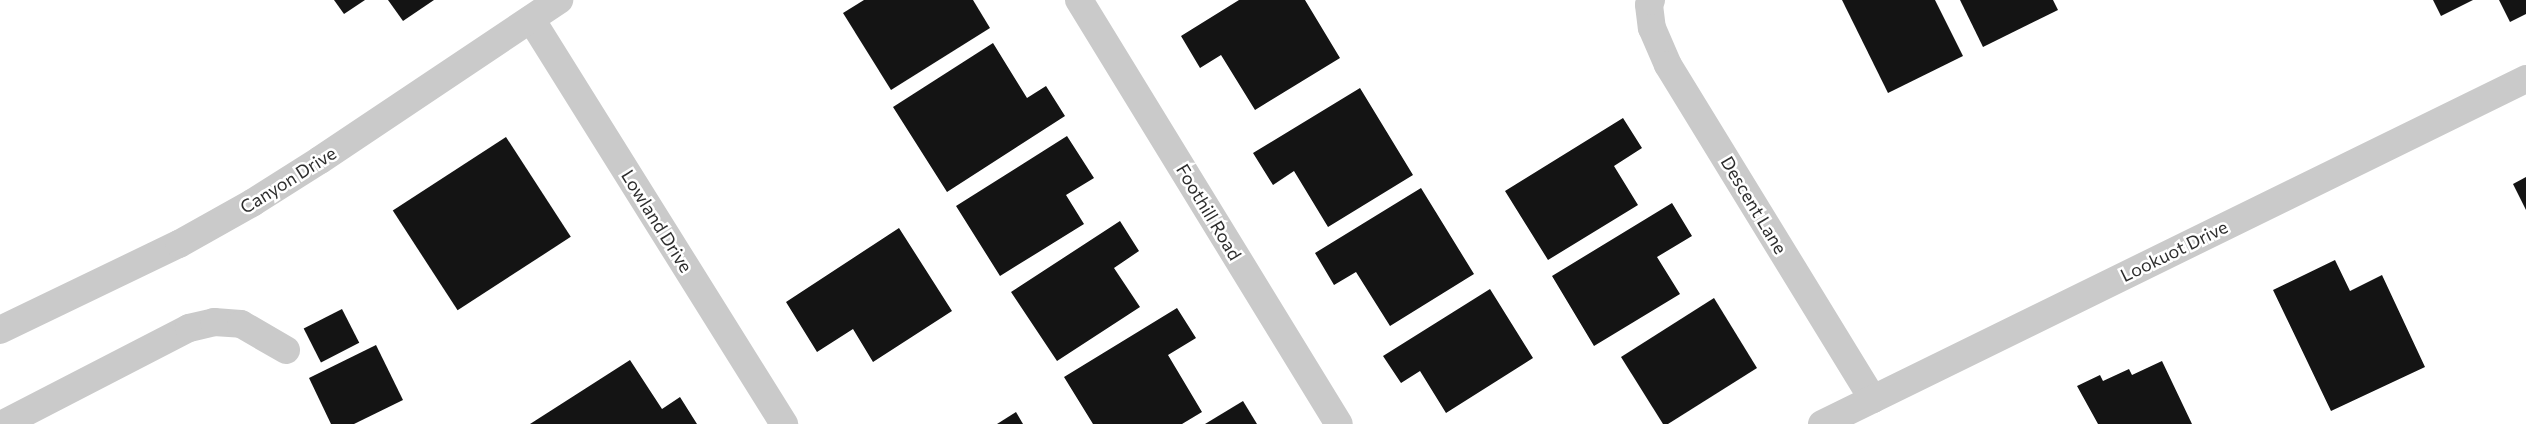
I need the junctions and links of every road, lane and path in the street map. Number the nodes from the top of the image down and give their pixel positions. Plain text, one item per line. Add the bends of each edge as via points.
1 (559, 0) edge
2 (1079, 0) edge
3 (1650, 2) edge
4 (531, 19) junction
5 (2526, 78) edge
6 (0, 330) edge
7 (286, 350) dead end
8 (1872, 399) junction
9 (3, 424) edge
10 (784, 424) edge
11 (1338, 424) edge
12 (1822, 424) edge

1 - 4 street, Canyon Drive
2 - 11 street, Foothill Road
3 - 8 street, Descent Lane via 1652,28 1668,65
4 - 6 street, Canyon Drive via 252,203 179,244
4 - 10 street, Lowland Drive
5 - 8 street, Lookuot Drive
7 - 9 street via 241,324 214,322 189,328
8 - 12 street, Lookuot Drive

